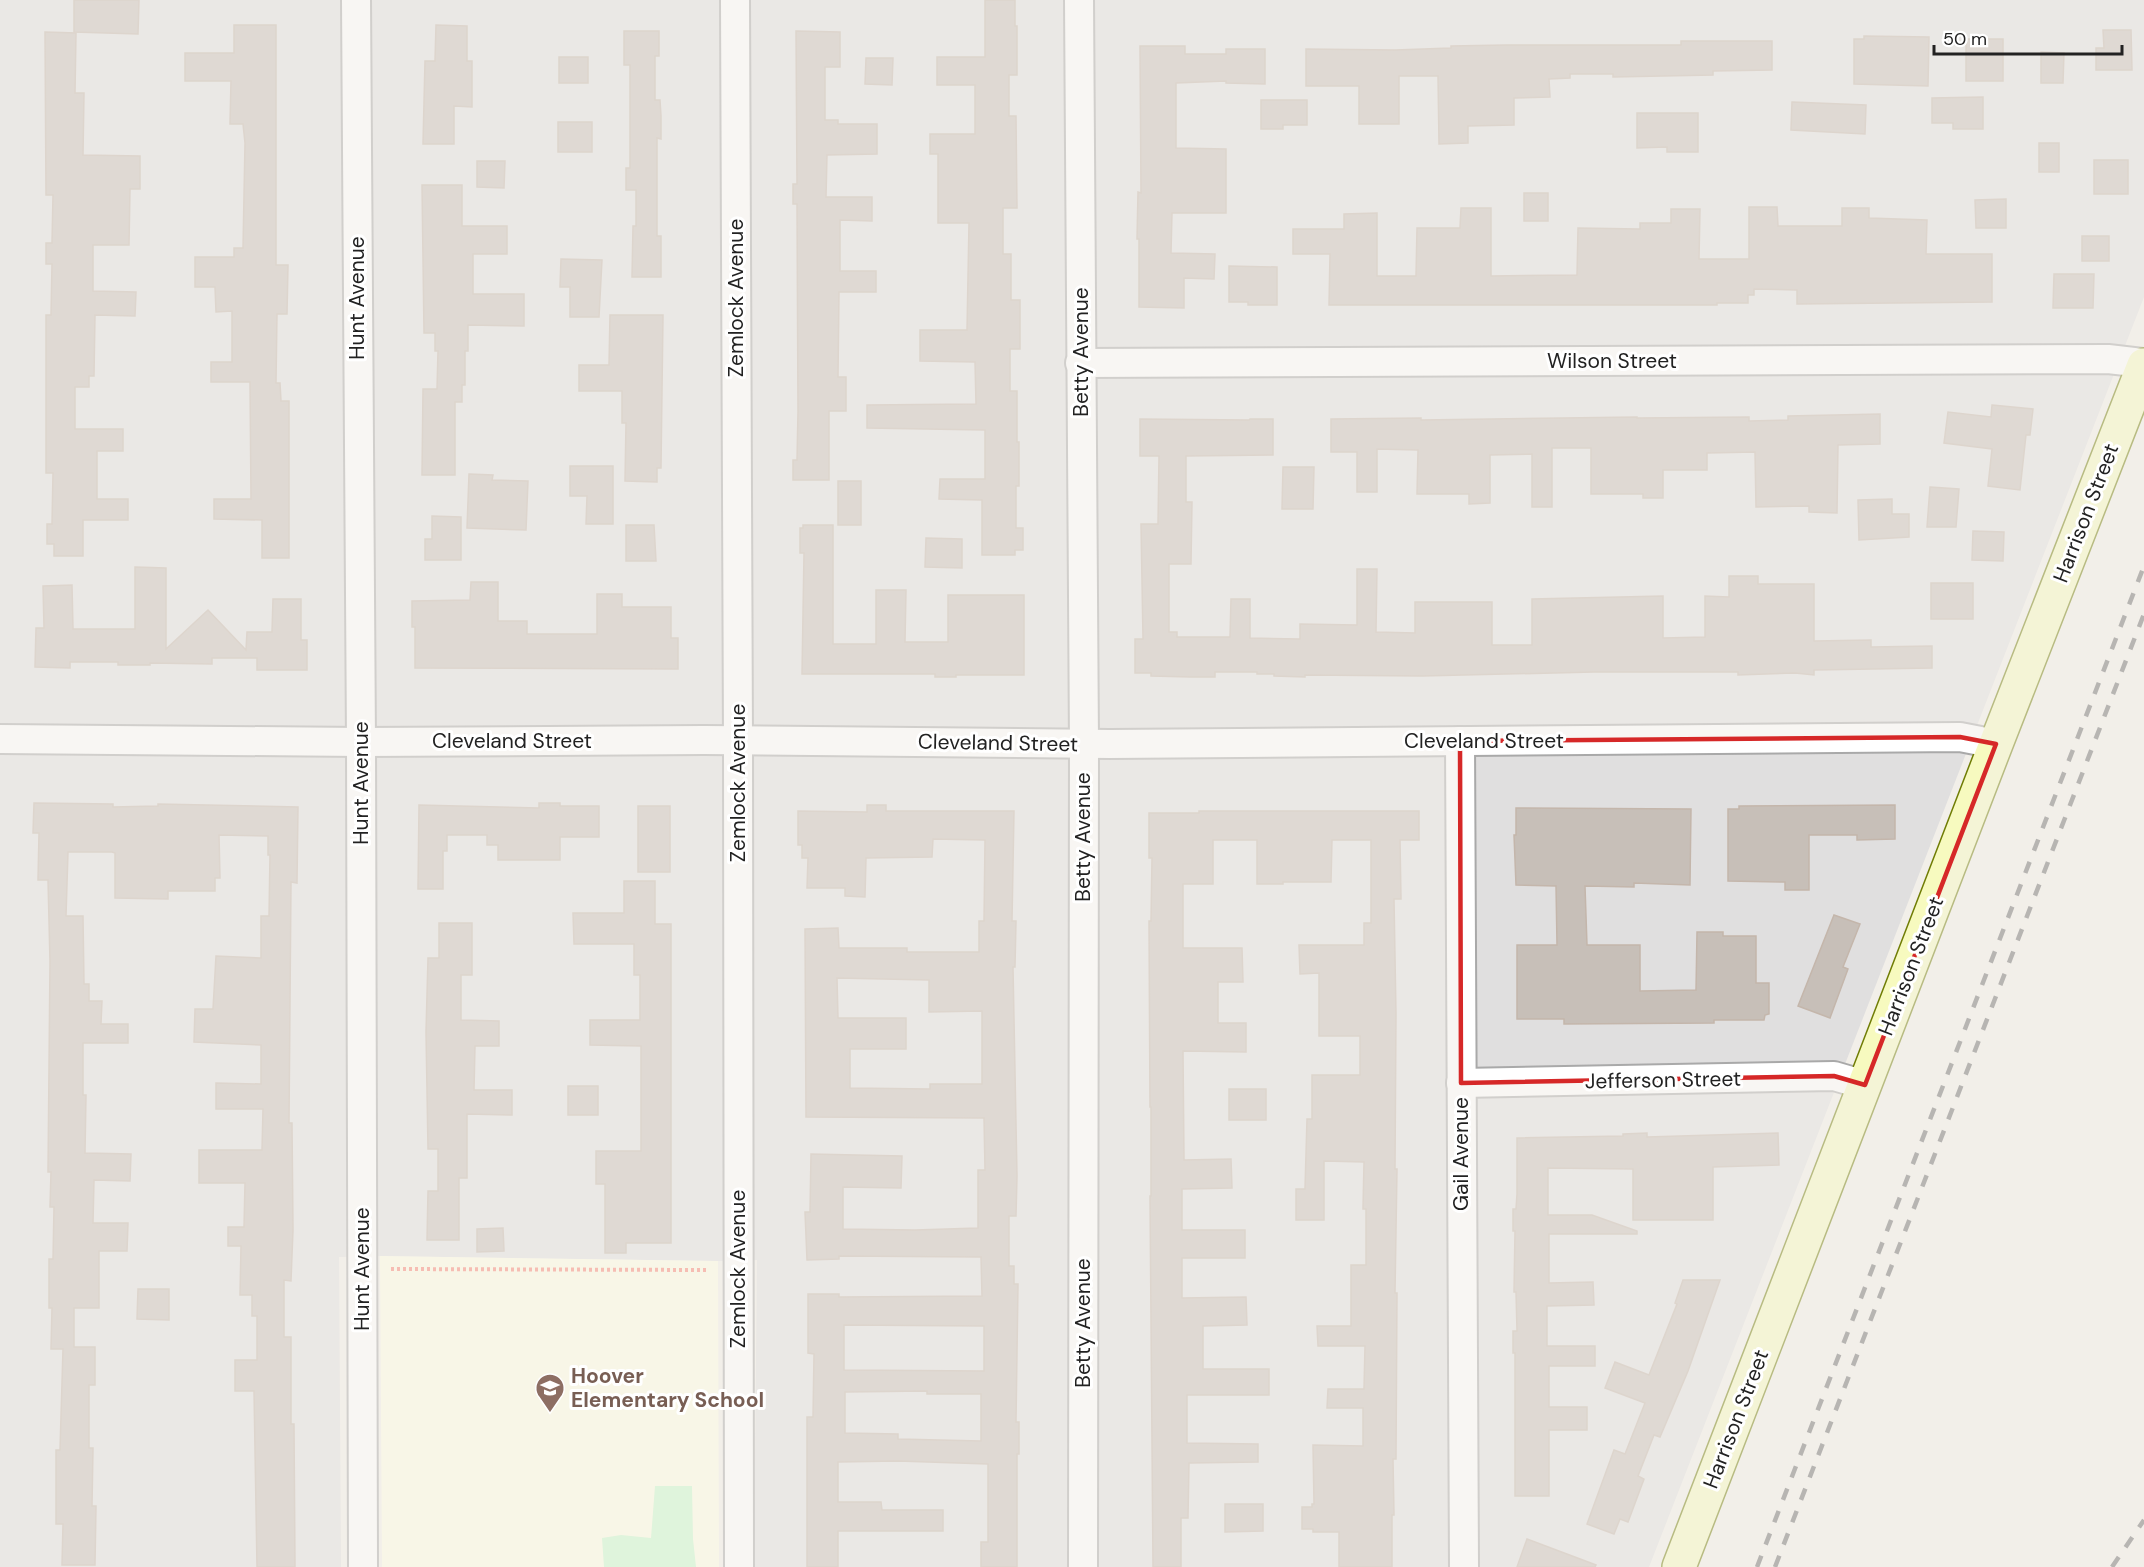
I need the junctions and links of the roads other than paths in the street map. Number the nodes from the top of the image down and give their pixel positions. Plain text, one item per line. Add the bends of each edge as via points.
1 (356, 0) edge
2 (735, 0) edge
3 (1079, 0) edge
4 (1080, 363) junction
5 (2144, 364) edge
6 (0, 739) edge
7 (738, 741) junction
8 (1460, 741) junction
9 (361, 742) junction
10 (1084, 744) junction
11 (1996, 744) junction
12 (1461, 1083) junction
13 (1865, 1084) junction
14 (363, 1567) edge
15 (739, 1567) edge
16 (1083, 1567) edge
17 (1464, 1567) edge
18 (1679, 1567) edge

1 - 9 street, Hunt Avenue
2 - 7 street, Zemlock Avenue
3 - 4 street, Betty Avenue
4 - 5 street, Wilson Street via 2096,359
4 - 10 street, Betty Avenue
5 - 11 main road, Harrison Street
6 - 9 street, Cleveland Street
7 - 9 street, Cleveland Street
7 - 10 street, Cleveland Street
7 - 15 street, Zemlock Avenue
8 - 10 street, Cleveland Street
8 - 11 street, Cleveland Street via 1960,737
8 - 12 street, Gail Avenue
9 - 14 street, Hunt Avenue
10 - 16 street, Betty Avenue
11 - 13 main road, Harrison Street
12 - 13 street, Jefferson Street via 1834,1076
12 - 17 street, Gail Avenue
13 - 18 main road, Harrison Street

